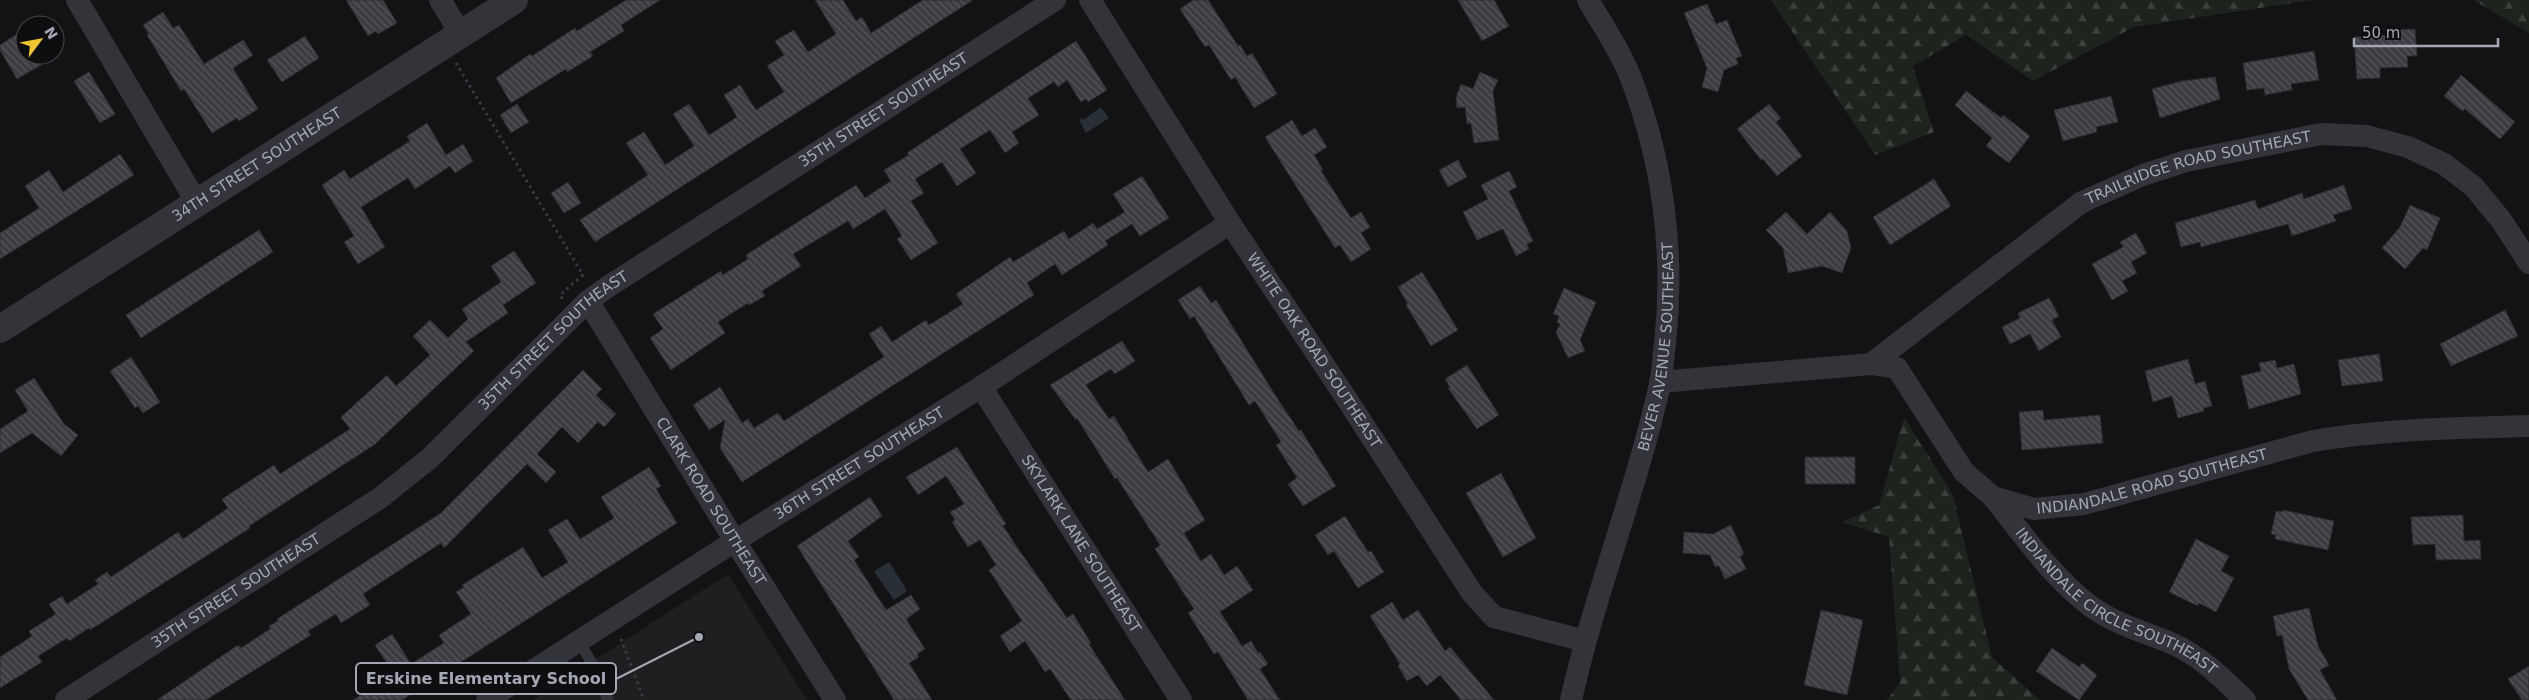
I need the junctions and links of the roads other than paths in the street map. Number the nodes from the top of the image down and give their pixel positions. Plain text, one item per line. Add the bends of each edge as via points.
1 (77, 0) edge
2 (440, 0) edge
3 (514, 0) edge
4 (1055, 0) edge
5 (1090, 0) edge
6 (1588, 0) edge
7 (457, 46) junction
8 (198, 203) junction
9 (1230, 223) junction
10 (2529, 263) edge
11 (588, 301) junction
12 (0, 330) edge
13 (1871, 364) junction
14 (1660, 382) junction
15 (981, 387) junction
16 (2529, 426) edge
17 (1993, 497) junction
18 (735, 541) junction
19 (579, 641) junction
20 (1585, 641) junction
21 (66, 700) edge
22 (487, 700) edge
23 (608, 700) edge
24 (835, 700) edge
25 (1181, 700) edge
26 (1571, 700) edge
27 (2245, 700) edge

1 - 8 street
2 - 7 street
3 - 7 street, 34TH STREET SOUTHEAST
4 - 11 street, 35TH STREET SOUTHEAST
5 - 9 street, WHITE OAK ROAD SOUTHEAST
6 - 14 street, BEVER AVENUE SOUTHEAST via 1630,74 1653,145 1667,230 1669,307
7 - 8 street, 34TH STREET SOUTHEAST
8 - 12 street, 34TH STREET SOUTHEAST
9 - 15 street, 36TH STREET SOUTHEAST
9 - 20 street, WHITE OAK ROAD SOUTHEAST via 1472,593 1494,617
10 - 13 street, TRAILRIDGE ROAD SOUTHEAST via 2502,220 2474,187 2444,164 2408,147 2367,136 2321,134 2186,161 2082,202
11 - 18 street, CLARK ROAD SOUTHEAST
11 - 21 street, 35TH STREET SOUTHEAST via 430,458 380,498
13 - 14 street, INDIANDALE ROAD SOUTHEAST
13 - 17 street, INDIANDALE ROAD SOUTHEAST via 1897,368 1964,472
14 - 20 street, BEVER AVENUE SOUTHEAST via 1636,475
15 - 18 street, 36TH STREET SOUTHEAST
15 - 25 street, SKYLARK LANE SOUTHEAST
16 - 17 street, INDIANDALE ROAD SOUTHEAST via 2384,431 2314,441 2084,504 2034,509
17 - 27 street, INDIANDALE CIRCLE SOUTHEAST via 2057,576 2090,606 2131,629 2174,645 2210,666
18 - 19 street, 36TH STREET SOUTHEAST
18 - 24 street, CLARK ROAD SOUTHEAST
19 - 22 street, 36TH STREET SOUTHEAST
19 - 23 lane
20 - 26 street, BEVER AVENUE SOUTHEAST

